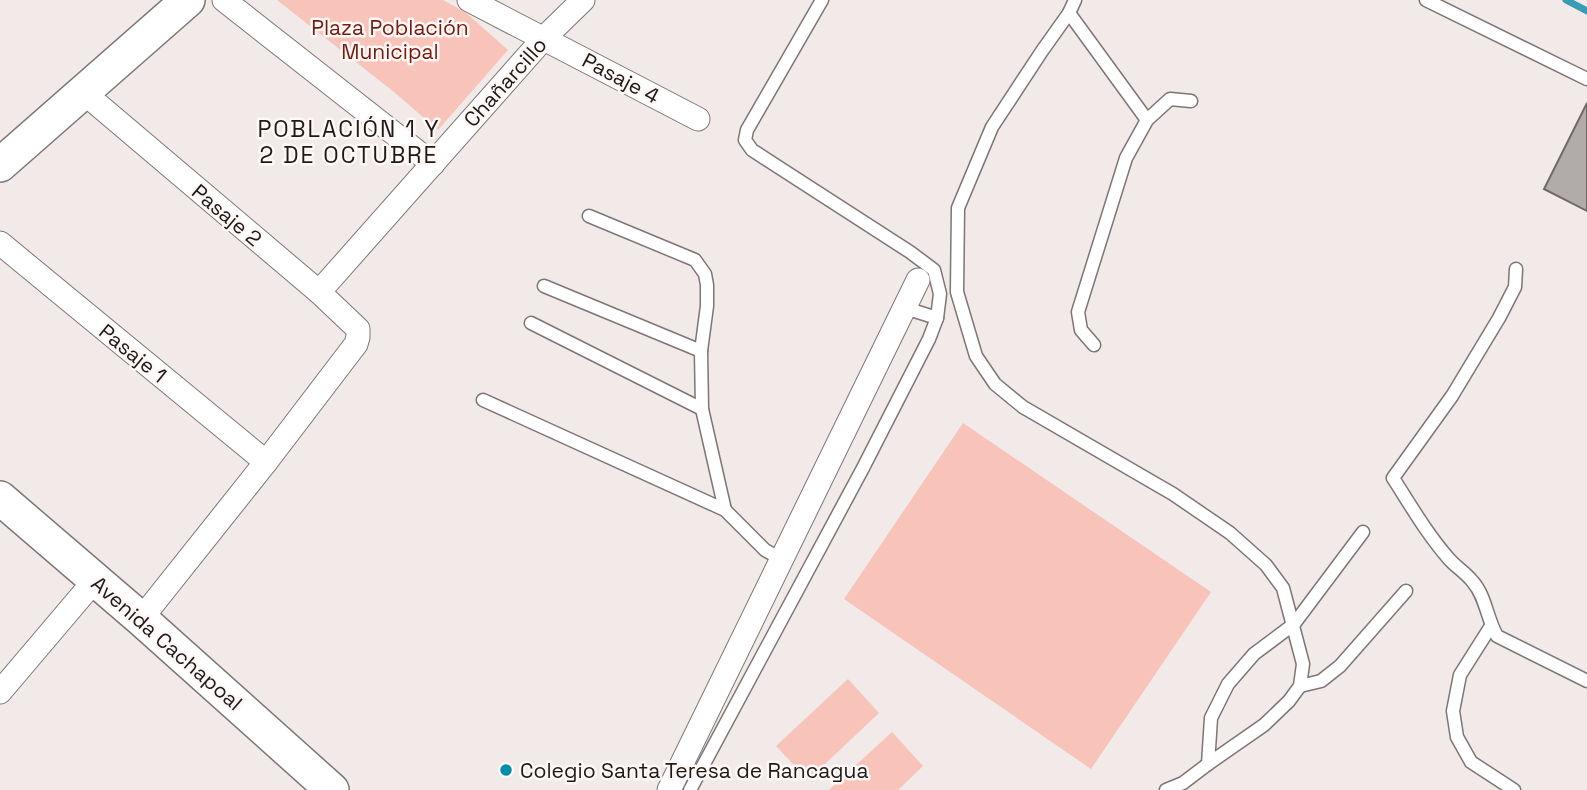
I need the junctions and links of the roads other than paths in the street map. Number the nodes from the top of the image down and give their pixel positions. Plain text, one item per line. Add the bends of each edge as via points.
1 (188, 0) edge
2 (224, 0) edge
3 (469, 0) edge
4 (583, 0) edge
5 (822, 0) edge
6 (1075, 0) edge
7 (1426, 0) edge
8 (1069, 13) junction
9 (544, 38) junction
10 (1587, 79) edge
11 (83, 92) junction
12 (1191, 102) dead end
13 (698, 119) dead end
14 (1147, 120) junction
15 (433, 164) junction
16 (0, 165) edge
17 (589, 216) dead end
18 (2, 250) edge
19 (1516, 269) dead end
20 (918, 280) dead end
21 (544, 286) dead end
22 (319, 292) junction
23 (905, 308) junction
24 (937, 318) junction
25 (531, 323) dead end
26 (1094, 345) dead end
27 (701, 351) junction
28 (483, 400) dead end
29 (702, 409) junction
30 (266, 462) junction
31 (0, 498) edge
32 (725, 510) junction
33 (1363, 532) dead end
34 (783, 559) junction
35 (95, 580) junction
36 (1406, 591) dead end
37 (141, 619) junction
38 (1294, 624) junction
39 (1491, 626) junction
40 (1587, 681) edge
41 (1300, 686) junction
42 (0, 692) edge
43 (1208, 764) junction
44 (332, 790) edge
45 (669, 790) edge
46 (690, 790) edge
47 (1166, 790) edge
48 (1514, 790) edge

1 - 11 main road
2 - 15 street
3 - 9 street, Pasaje 4
4 - 9 street, Chañarcillo
5 - 24 lane via 745,139 769,162 934,270 940,294
6 - 8 lane
7 - 10 lane
8 - 14 lane
8 - 38 lane via 992,127 958,208 957,292 976,356 995,384 1023,407 1173,494 1230,533 1266,565 1283,588
9 - 13 street, Pasaje 4
9 - 15 street, Chañarcillo
11 - 16 main road
11 - 22 street, Pasaje 2
12 - 14 lane via 1170,99
14 - 26 lane via 1126,158 1078,312 1081,330
15 - 22 street, Chañarcillo
17 - 27 lane via 695,260 707,285
18 - 30 street, Pasaje 1
19 - 39 lane via 1515,286 1499,318 1452,396 1393,478 1429,533 1474,583
20 - 23 street
21 - 27 lane
22 - 30 street, Pasaje 2 via 358,329 356,344
23 - 24 lane
23 - 34 street
24 - 46 lane via 869,456
25 - 29 lane
27 - 29 lane
28 - 32 lane
29 - 32 lane
30 - 37 street
31 - 35 main road, Avenida Cachapoal
32 - 34 lane via 765,550
33 - 38 lane
34 - 45 street
35 - 37 main road, Avenida Cachapoal
35 - 42 street
36 - 41 lane via 1340,666 1321,681
37 - 44 main road, Avenida Cachapoal
38 - 41 lane via 1303,664
38 - 43 lane via 1254,654 1228,684 1211,718
39 - 40 lane via 1497,636
39 - 48 lane via 1460,675 1453,712 1457,737 1471,762
41 - 43 lane via 1264,725
43 - 47 lane

